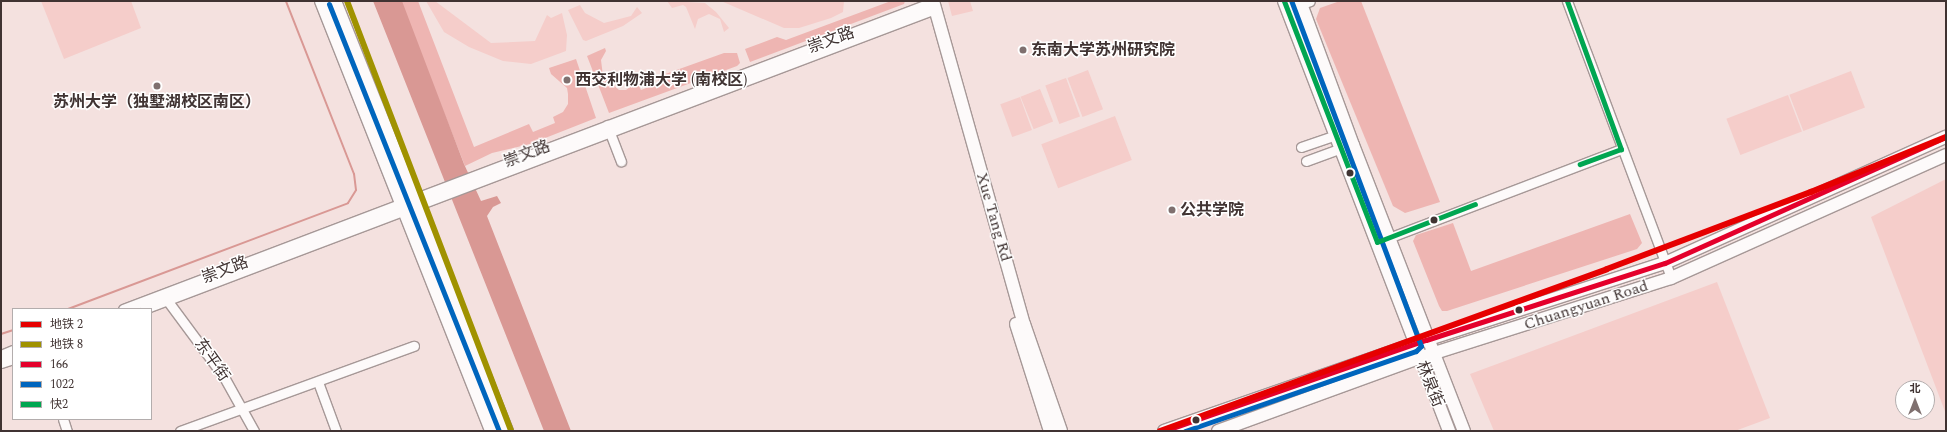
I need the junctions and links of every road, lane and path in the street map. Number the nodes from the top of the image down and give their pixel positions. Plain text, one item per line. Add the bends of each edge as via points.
1 (321, 1) edge
2 (336, 1) edge
3 (1567, 1) edge
4 (1304, 2) edge
5 (930, 4) edge
6 (1286, 5) edge
7 (608, 127) junction
8 (1336, 135) junction
9 (1946, 137) edge
10 (1301, 147) dead end
11 (1341, 148) junction
12 (1621, 149) junction
13 (1946, 155) edge
14 (620, 159) dead end
15 (1306, 161) dead end
16 (414, 201) junction
17 (400, 206) junction
18 (1390, 238) junction
19 (1377, 242) junction
20 (1665, 263) junction
21 (1671, 278) junction
22 (165, 297) junction
23 (126, 308) edge
24 (146, 308) edge
25 (1428, 340) junction
26 (1414, 344) junction
27 (414, 346) dead end
28 (12, 350) edge
29 (1433, 354) junction
30 (1, 355) edge
31 (1419, 358) junction
32 (12, 359) edge
33 (1, 363) edge
34 (318, 382) junction
35 (244, 410) junction
36 (63, 420) edge
37 (67, 431) edge
38 (180, 431) edge
39 (254, 431) edge
40 (336, 431) edge
41 (491, 431) edge
42 (507, 431) edge
43 (1050, 431) edge
44 (1061, 431) edge
45 (1164, 431) edge
46 (1218, 431) edge
47 (1449, 431) edge
48 (1464, 431) edge

1 - 17 main road
2 - 16 main road
3 - 12 street
4 - 6 street
4 - 18 main road, 林泉街
5 - 7 street, 崇文路
5 - 43 main road, Xue Tang Rd via 1021,342
5 - 44 main road, Xue Tang Rd via 1024,324
6 - 8 main road, 林泉街
7 - 14 street
7 - 16 street, 崇文路
8 - 10 street
8 - 11 main road, 林泉街
9 - 20 main road, Chuangyuan Road
11 - 15 street
11 - 19 main road, 林泉街
12 - 18 street
12 - 20 street
13 - 21 main road, Chuangyuan Road
16 - 17 street, 崇文路
16 - 42 main road
17 - 22 street, 崇文路
17 - 41 main road
18 - 19 street
18 - 25 main road, 林泉街
19 - 26 main road, 林泉街
20 - 21 street
20 - 25 main road, Chuangyuan Road
21 - 29 main road, Chuangyuan Road
22 - 23 street, 崇文路
22 - 24 street, 崇文路
22 - 35 street, 东平街 via 224,377
25 - 26 main road, Chuangyuan Road
25 - 29 main road, 林泉街
26 - 31 main road, 林泉街
26 - 45 main road, Chuangyuan Road
27 - 34 street
28 - 30 street
29 - 31 main road, Chuangyuan Road
29 - 48 main road, 林泉街
31 - 46 main road, Chuangyuan Road
31 - 47 main road, 林泉街
32 - 33 street
34 - 35 street
34 - 40 street
35 - 38 street
35 - 39 street, 东平街
36 - 37 street

